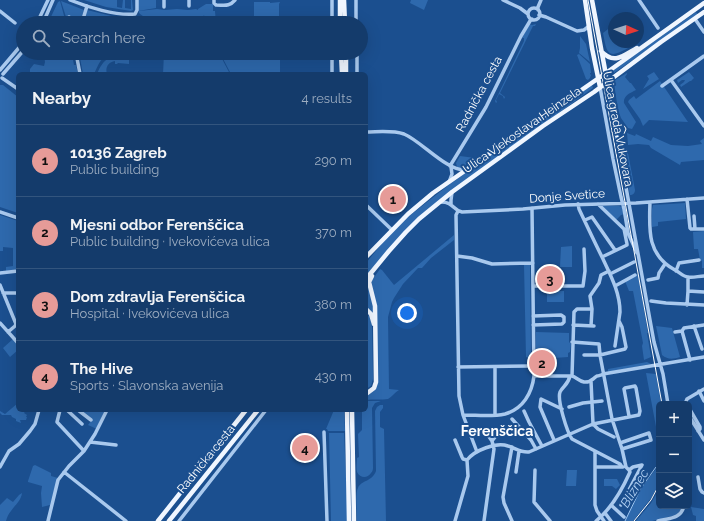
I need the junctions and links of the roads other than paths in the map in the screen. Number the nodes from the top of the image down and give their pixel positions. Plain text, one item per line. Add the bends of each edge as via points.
1 (48, 0) edge
2 (53, 0) edge
3 (70, 0) edge
4 (82, 0) edge
5 (137, 0) edge
6 (164, 0) edge
7 (189, 0) edge
8 (214, 0) edge
9 (235, 0) edge
10 (332, 0) edge
11 (338, 0) edge
12 (344, 0) edge
13 (356, 0) edge
14 (503, 0) edge
15 (540, 0) edge
16 (585, 0) edge
17 (592, 0) edge
18 (639, 0) edge
19 (704, 3) edge
20 (82, 5) junction
21 (87, 6) junction
22 (189, 6) dead end
23 (164, 7) dead end
24 (520, 8) junction
25 (531, 8) junction
26 (538, 10) junction
27 (0, 11) edge
28 (704, 12) edge
29 (528, 15) junction
30 (539, 15) junction
31 (40, 16) edge
32 (46, 16) edge
33 (84, 16) edge
34 (332, 16) edge
35 (340, 16) edge
36 (345, 16) edge
37 (356, 16) edge
38 (532, 19) junction
39 (695, 19) junction
40 (15, 23) dead end
41 (589, 24) junction
42 (658, 28) dead end
43 (524, 30) junction
44 (704, 32) edge
45 (646, 45) junction
46 (601, 51) junction
47 (16, 53) edge
48 (704, 56) edge
49 (16, 59) edge
50 (77, 60) edge
51 (332, 60) edge
52 (341, 60) edge
53 (346, 60) edge
54 (357, 60) edge
55 (80, 72) edge
56 (332, 72) edge
57 (342, 72) edge
58 (346, 72) edge
59 (357, 72) edge
60 (606, 73) junction
61 (1, 75) edge
62 (598, 79) junction
63 (671, 80) junction
64 (608, 82) junction
65 (662, 86) dead end
66 (16, 87) edge
67 (600, 87) junction
68 (704, 126) edge
69 (368, 132) edge
70 (450, 166) junction
71 (465, 170) junction
72 (449, 182) junction
73 (452, 192) junction
74 (704, 198) edge
75 (687, 199) junction
76 (440, 202) junction
77 (650, 202) junction
78 (622, 203) junction
79 (630, 203) junction
80 (451, 204) junction
81 (578, 204) junction
82 (598, 204) junction
83 (368, 207) edge
84 (532, 208) junction
85 (458, 211) junction
86 (0, 212) edge
87 (694, 216) dead end
88 (16, 217) edge
89 (585, 220) junction
90 (704, 229) edge
91 (392, 230) junction
92 (695, 230) junction
93 (382, 240) junction
94 (368, 249) edge
95 (584, 249) dead end
96 (615, 250) junction
97 (368, 254) edge
98 (456, 256) junction
99 (602, 257) junction
100 (639, 259) junction
101 (699, 260) dead end
102 (634, 262) dead end
103 (379, 263) junction
104 (533, 263) junction
105 (665, 264) junction
106 (16, 271) edge
107 (676, 271) junction
108 (0, 273) edge
109 (609, 273) junction
110 (635, 275) dead end
111 (368, 276) edge
112 (704, 276) edge
113 (642, 277) junction
114 (688, 277) junction
115 (648, 280) junction
116 (0, 285) edge
117 (644, 285) junction
118 (533, 286) junction
119 (615, 286) junction
120 (688, 291) junction
121 (704, 292) edge
122 (3, 293) junction
123 (16, 293) edge
124 (651, 301) dead end
125 (687, 305) junction
126 (704, 306) edge
127 (592, 309) junction
128 (368, 311) edge
129 (533, 316) junction
130 (13, 317) junction
131 (16, 319) edge
132 (619, 321) junction
133 (0, 323) edge
134 (533, 325) junction
135 (573, 325) junction
136 (704, 325) edge
137 (694, 326) junction
138 (375, 327) junction
139 (682, 331) junction
140 (8, 332) junction
141 (675, 332) dead end
142 (16, 341) edge
143 (572, 342) junction
144 (615, 346) dead end
145 (702, 349) dead end
146 (584, 355) dead end
147 (600, 355) junction
148 (704, 357) edge
149 (690, 360) junction
150 (660, 364) junction
151 (529, 366) dead end
152 (458, 367) junction
153 (495, 367) junction
154 (604, 374) junction
155 (376, 376) junction
156 (534, 376) junction
157 (571, 376) junction
158 (591, 381) junction
159 (368, 389) edge
160 (704, 389) edge
161 (699, 391) junction
162 (368, 393) edge
163 (602, 401) dead end
164 (668, 401) edge
165 (686, 401) edge
166 (704, 401) edge
167 (592, 402) junction
168 (569, 407) dead end
169 (562, 409) junction
170 (524, 411) dead end
171 (38, 412) edge
172 (60, 412) edge
173 (70, 412) edge
174 (81, 412) edge
175 (106, 412) edge
176 (244, 412) edge
177 (256, 412) edge
178 (264, 412) edge
179 (347, 412) edge
180 (353, 412) edge
181 (692, 413) edge
182 (463, 415) junction
183 (495, 415) junction
184 (629, 416) junction
185 (512, 419) dead end
186 (91, 420) dead end
187 (612, 420) junction
188 (692, 421) edge
189 (82, 424) dead end
190 (593, 424) junction
191 (503, 428) dead end
192 (485, 431) dead end
193 (698, 431) junction
194 (324, 432) dead end
195 (569, 435) junction
196 (614, 437) dead end
197 (455, 440) dead end
198 (554, 440) junction
199 (704, 440) edge
200 (492, 441) junction
201 (90, 442) junction
202 (620, 443) junction
203 (116, 445) dead end
204 (494, 446) junction
205 (542, 446) junction
206 (512, 447) junction
207 (536, 449) junction
208 (622, 449) junction
209 (519, 450) junction
210 (84, 451) junction
211 (596, 451) junction
212 (477, 452) junction
213 (467, 460) junction
214 (0, 467) edge
215 (596, 467) junction
216 (626, 468) junction
217 (535, 470) dead end
218 (64, 472) junction
219 (516, 472) dead end
220 (698, 477) dead end
221 (704, 493) edge
222 (611, 505) junction
223 (621, 505) dead end
224 (683, 509) edge
225 (605, 513) junction
226 (601, 517) junction
227 (624, 517) dead end
228 (48, 521) edge
229 (126, 521) edge
230 (158, 521) edge
231 (169, 521) edge
232 (179, 521) edge
233 (327, 521) edge
234 (350, 521) edge
235 (354, 521) edge
236 (456, 521) edge
237 (484, 521) edge
238 (512, 521) edge
239 (550, 521) edge
240 (596, 521) edge
241 (604, 521) edge
242 (611, 521) edge
243 (658, 521) edge

1 - 31 street
2 - 32 street
3 - 20 street
4 - 20 street
5 - 21 street via 135,14 116,13
6 - 23 street
7 - 22 street
8 - 9 street via 216,5 231,5
10 - 34 street
11 - 35 main road
12 - 36 main road
13 - 37 street
14 - 24 street
15 - 25 street
15 - 26 street
16 - 41 main road, Ulica grada Vukovara
17 - 46 main road, Ulica grada Vukovara
18 - 42 street
19 - 45 main road, Ulica Vjekoslava Heinzela
20 - 21 street
21 - 33 street
24 - 25 street
24 - 29 street
25 - 26 street
25 - 29 street
26 - 30 street
27 - 40 street
28 - 39 main road, Ulica Vjekoslava Heinzela
29 - 38 street
29 - 43 street, Radnička cesta
30 - 38 street via 537,19
30 - 41 street via 577,31 584,30
38 - 43 street, Radnička cesta
39 - 44 street
39 - 64 main road, Ulica Vjekoslava Heinzela
41 - 62 main road, Ulica grada Vukovara
43 - 70 street, Radnička cesta via 486,107
45 - 46 main road via 619,58 609,57
45 - 60 main road, Ulica Vjekoslava Heinzela
46 - 60 main road, Ulica grada Vukovara
47 - 61 street
48 - 63 street
49 - 61 street
50 - 55 street
51 - 56 street
52 - 57 main road
53 - 58 main road
54 - 59 street
60 - 62 main road, Ulica Vjekoslava Heinzela
60 - 64 main road, Ulica grada Vukovara
61 - 66 street
62 - 67 main road, Ulica grada Vukovara
62 - 71 main road, Ulica Vjekoslava Heinzela
63 - 65 street
63 - 68 street
64 - 67 main road, Ulica Vjekoslava Heinzela
64 - 79 street, Ulica grada Vukovara
67 - 73 main road, Ulica Vjekoslava Heinzela
67 - 78 street, Ulica grada Vukovara
69 - 70 street via 394,132 406,135
70 - 71 street
70 - 72 street via 452,174
71 - 72 main road, Ulica Vjekoslava Heinzela
72 - 91 main road, Ulica Vjekoslava Heinzela
73 - 76 main road, Ulica Vjekoslava Heinzela
73 - 80 street
74 - 75 street, Donje Svetice
75 - 77 street, Donje Svetice
75 - 92 street via 690,228
76 - 80 street
76 - 103 main road, Ulica Vjekoslava Heinzela via 414,223
77 - 79 street, Donje Svetice
77 - 105 street via 652,245 657,256
78 - 79 street, Donje Svetice
78 - 82 street, Donje Svetice
78 - 100 street, Ulica grada Vukovara via 628,233
79 - 100 street, Ulica grada Vukovara
80 - 85 street
81 - 82 street, Donje Svetice
81 - 84 street, Donje Svetice
81 - 89 street
82 - 96 street via 624,229 627,245
83 - 91 street
84 - 85 street, Donje Svetice
84 - 104 street
85 - 98 street
86 - 88 street
87 - 92 street
89 - 96 street via 592,217
89 - 99 street
90 - 92 street
91 - 93 main road, Ulica Vjekoslava Heinzela
93 - 94 main road
93 - 97 main road, Ulica Vjekoslava Heinzela
95 - 118 street via 585,271 582,286
96 - 99 street
98 - 104 street via 492,264
98 - 152 street
99 - 109 street
100 - 113 street, Ulica grada Vukovara
101 - 107 street via 679,263
102 - 109 street
103 - 111 main road, Ulica Vjekoslava Heinzela
103 - 138 main road via 369,281 374,298
104 - 118 street
105 - 107 street
105 - 115 street via 658,278
106 - 108 street
107 - 114 street
109 - 119 street
109 - 127 street via 600,275 599,283 590,295
110 - 119 street
112 - 114 street
113 - 115 street
113 - 117 street, Ulica grada Vukovara
114 - 120 street
115 - 117 street
116 - 122 street
117 - 150 street, Ulica grada Vukovara
118 - 129 street
119 - 132 street via 620,307
120 - 121 street
120 - 125 street
122 - 123 street
122 - 130 street
124 - 125 street
125 - 126 street
127 - 135 street via 575,310
127 - 135 street via 592,326
128 - 138 main road
129 - 134 street
129 - 134 street via 561,315 564,322
130 - 131 street
130 - 140 street via 16,325
132 - 144 street
132 - 147 street via 625,349
133 - 140 street
134 - 156 street
135 - 143 street
136 - 137 street
137 - 139 street
137 - 145 street
138 - 155 main road
139 - 141 street
139 - 149 street
140 - 142 street
143 - 147 street via 599,344
143 - 157 street
146 - 147 street
147 - 154 street
148 - 149 street
149 - 150 street
150 - 154 street
150 - 164 street, Ulica grada Vukovara
151 - 153 street
152 - 153 street
152 - 182 street via 459,396
153 - 183 street
154 - 158 street
154 - 187 street
155 - 159 main road via 373,386
155 - 162 main road via 375,386
156 - 157 street
156 - 183 street via 530,392 523,403 510,412
157 - 158 street
157 - 169 street via 561,391
158 - 167 street
160 - 161 street
161 - 165 street
161 - 166 street
163 - 167 street
167 - 168 street
167 - 190 street
169 - 195 street
169 - 198 street via 541,398 540,408
170 - 205 street
171 - 214 street via 35,424 19,444 9,451
172 - 210 street via 57,422
173 - 189 street
174 - 186 street
175 - 201 street
176 - 230 main road, Radnička cesta
177 - 231 main road, Radnička cesta
178 - 232 street
179 - 234 main road
180 - 235 main road
181 - 193 street via 700,427
182 - 183 street
182 - 212 street
184 - 184 street via 640,413 634,386 624,389
184 - 187 street
185 - 207 street
187 - 190 street
187 - 202 street
188 - 193 street
190 - 195 street
190 - 196 street
191 - 200 street
192 - 200 street
193 - 199 street
194 - 233 street
195 - 198 street
195 - 211 street
197 - 213 street via 463,459
198 - 205 street
200 - 204 street
201 - 203 street
201 - 210 street
202 - 208 street
202 - 208 street via 649,433 652,440
204 - 206 street
204 - 212 street
204 - 237 street
205 - 207 street
206 - 209 street
206 - 238 street via 503,497
207 - 209 street via 528,453
208 - 216 street
209 - 219 street
210 - 218 street
211 - 215 street
211 - 216 street
212 - 213 street
213 - 236 street via 468,476
215 - 216 street
215 - 226 street via 595,505
216 - 222 street via 630,472 629,475
216 - 223 street via 642,465
217 - 239 street via 534,502
218 - 228 street via 57,484
218 - 229 street
220 - 221 street
222 - 225 street
222 - 227 street
224 - 243 street via 677,516
225 - 226 street
225 - 242 street
226 - 240 street
226 - 241 street

